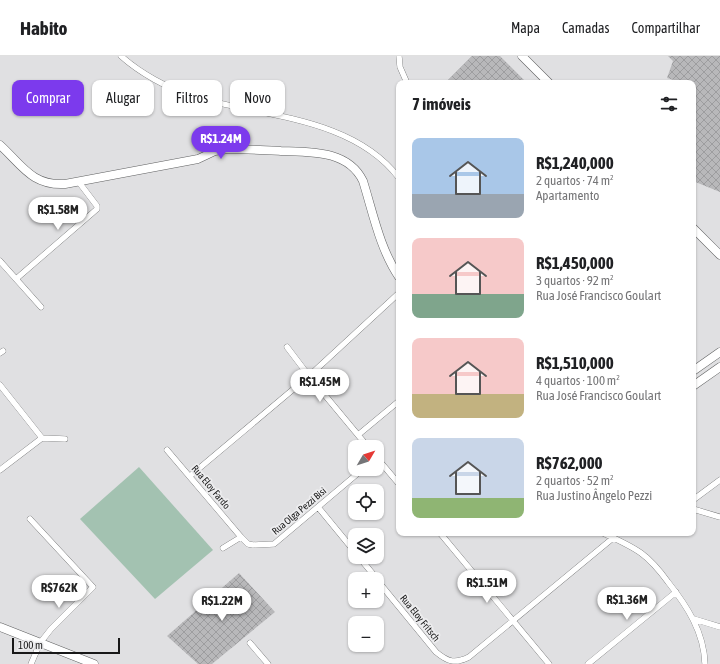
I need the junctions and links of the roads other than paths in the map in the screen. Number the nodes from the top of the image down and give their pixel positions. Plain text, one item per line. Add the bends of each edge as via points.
1 (121, 56) edge
2 (399, 56) edge
3 (522, 56) edge
4 (406, 80) edge
5 (546, 80) edge
6 (1, 148) edge
7 (396, 174) edge
8 (78, 181) junction
9 (696, 231) edge
10 (720, 255) edge
11 (0, 260) edge
12 (396, 272) edge
13 (16, 279) junction
14 (396, 296) edge
15 (41, 307) dead end
16 (287, 347) dead end
17 (720, 352) edge
18 (720, 367) edge
19 (696, 369) edge
20 (309, 376) junction
21 (696, 384) edge
22 (0, 385) edge
23 (396, 404) edge
24 (358, 436) junction
25 (42, 438) junction
26 (65, 439) dead end
27 (362, 440) edge
28 (167, 450) dead end
29 (384, 466) edge
30 (0, 470) edge
31 (190, 476) junction
32 (355, 476) edge
33 (396, 480) edge
34 (720, 480) edge
35 (696, 498) edge
36 (318, 507) junction
37 (696, 510) edge
38 (720, 517) edge
39 (30, 519) dead end
40 (442, 536) edge
41 (609, 536) edge
42 (241, 537) junction
43 (613, 538) junction
44 (348, 543) edge
45 (223, 548) dead end
46 (365, 564) edge
47 (371, 572) edge
48 (384, 588) edge
49 (676, 592) junction
50 (694, 619) junction
51 (513, 621) junction
52 (0, 627) edge
53 (720, 627) edge
54 (40, 643) junction
55 (250, 643) dead end
56 (31, 664) edge
57 (94, 664) edge
58 (268, 664) edge
59 (549, 664) edge
60 (588, 664) edge
61 (705, 664) edge

1 - 7 street via 157,81 191,96 294,120 348,137 374,153
2 - 4 street
3 - 5 main road
6 - 8 main road via 35,178 45,183
8 - 12 main road via 198,159 214,151 228,149 330,155 358,172 388,260
8 - 13 street via 97,208
9 - 10 main road
11 - 13 street
13 - 15 street
14 - 20 street
16 - 20 street
17 - 19 main road
18 - 21 main road
20 - 24 street
20 - 31 street
22 - 25 street
23 - 24 street
24 - 27 street
25 - 26 street
25 - 30 street
28 - 31 street, Rua Eloy Fardo
29 - 33 street
31 - 42 street, Rua Eloy Fardo
32 - 36 street, Rua Olga Pezzi Bisi
34 - 35 street
36 - 42 street, Rua Olga Pezzi Bisi via 274,544 248,544
36 - 44 street
37 - 38 street
39 - 54 street via 93,587
40 - 51 street
41 - 43 street
42 - 45 street
43 - 49 street via 641,553 656,566
43 - 51 street
46 - 47 street, Rua Eloy Fritsch
48 - 51 street, Rua Eloy Fritsch via 436,652 446,660 461,661 469,657
49 - 50 street
49 - 60 street
50 - 53 street
50 - 61 street
51 - 59 street
52 - 54 main road
54 - 56 street
54 - 57 main road
55 - 58 street

